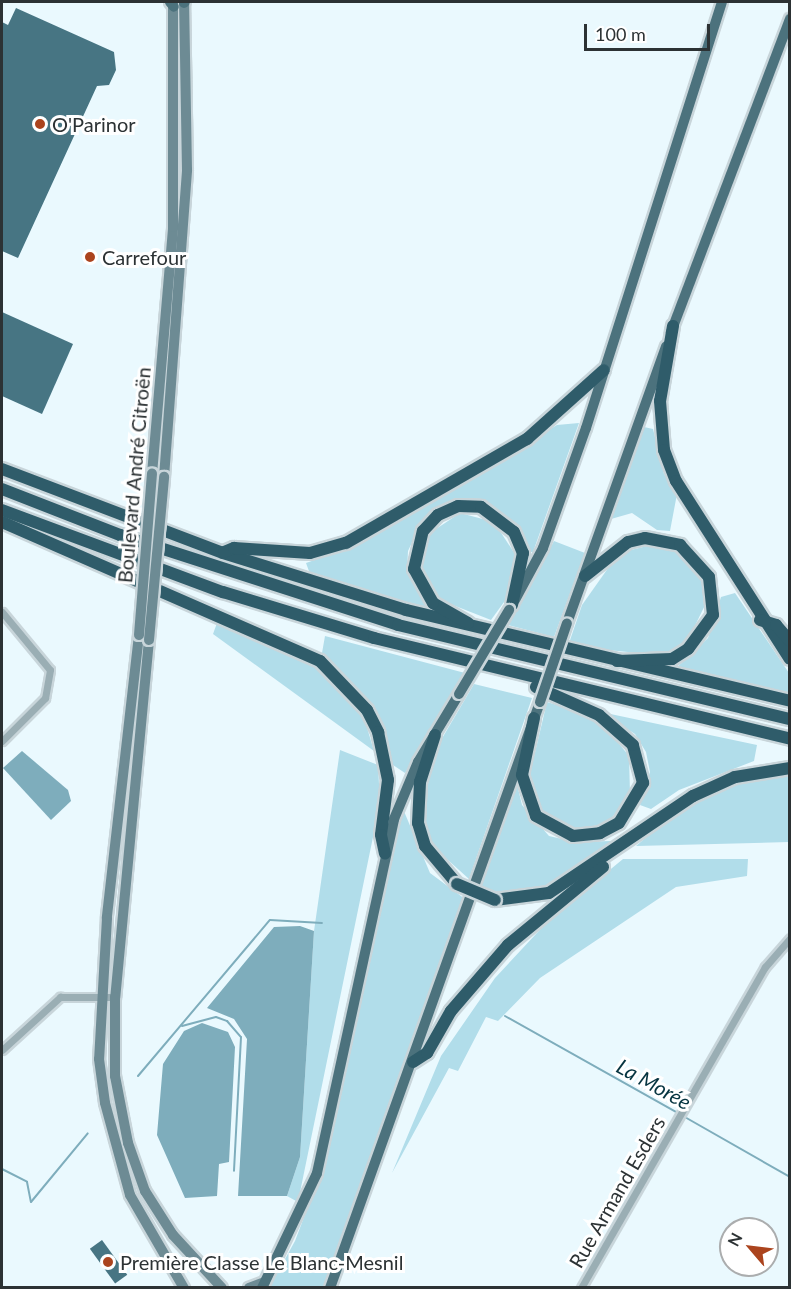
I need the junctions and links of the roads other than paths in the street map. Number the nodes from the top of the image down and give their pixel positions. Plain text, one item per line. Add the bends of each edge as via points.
1 (722, 2) edge
2 (179, 3) edge
3 (789, 19) edge
4 (674, 327) junction
5 (604, 370) junction
6 (2, 469) edge
7 (2, 489) edge
8 (2, 510) edge
9 (2, 522) edge
10 (223, 553) junction
11 (585, 576) junction
12 (510, 608) junction
13 (2, 612) edge
14 (760, 620) junction
15 (473, 628) junction
16 (789, 641) edge
17 (789, 659) edge
18 (613, 663) junction
19 (530, 679) junction
20 (789, 701) edge
21 (534, 718) junction
22 (789, 719) edge
23 (435, 735) junction
24 (789, 739) edge
25 (2, 741) edge
26 (789, 768) edge
27 (632, 834) junction
28 (385, 854) junction
29 (789, 938) edge
30 (100, 996) junction
31 (115, 997) junction
32 (2, 1050) edge
33 (413, 1062) junction
34 (264, 1285) edge
35 (184, 1287) edge
36 (222, 1287) edge
37 (249, 1287) edge
38 (330, 1287) edge
39 (581, 1287) edge

1 - 5 main road
2 - 30 main road, Boulevard André Citroën, bridge via 173,227 139,635
2 - 31 main road, Boulevard André Citroën, bridge via 186,201
3 - 4 main road
4 - 11 main road
4 - 14 highway via 660,401 664,450 676,481
5 - 10 highway via 557,417 527,439 346,543 310,553 234,548
5 - 12 main road via 543,548
6 - 10 highway
7 - 22 highway via 120,535 398,625
8 - 19 highway via 223,592
9 - 28 highway via 320,661 367,710 378,732 388,780 381,835
10 - 15 highway
11 - 18 highway via 628,542 645,538 680,545 709,577 713,615 688,649 672,659 624,657
11 - 21 main road, bridge
12 - 15 highway via 523,554 514,532 481,507 458,506 438,515 423,531 414,569 433,603
12 - 23 main road, bridge
13 - 25 street via 45,660 50,677 45,698
14 - 16 highway via 776,625
14 - 17 highway
15 - 18 highway
18 - 20 highway
19 - 21 highway via 540,693 599,715 633,744 643,783 619,823 600,833 573,836 536,816 522,775
19 - 24 highway
21 - 33 main road
23 - 27 highway, bridge via 420,782 418,823 425,846 457,884 495,900 549,893
23 - 28 main road via 410,778
26 - 27 highway via 735,777 693,796
27 - 33 highway via 625,848 500,953 451,1011 427,1053
28 - 34 main road via 317,1173
29 - 39 street, Rue Armand Esders via 765,968
30 - 31 street
30 - 32 street via 60,997
30 - 35 main road, Boulevard André Citroën via 99,1059 117,1151 130,1195
31 - 36 main road, Boulevard André Citroën via 115,1076 137,1170 173,1236
33 - 38 main road
34 - 37 main road

